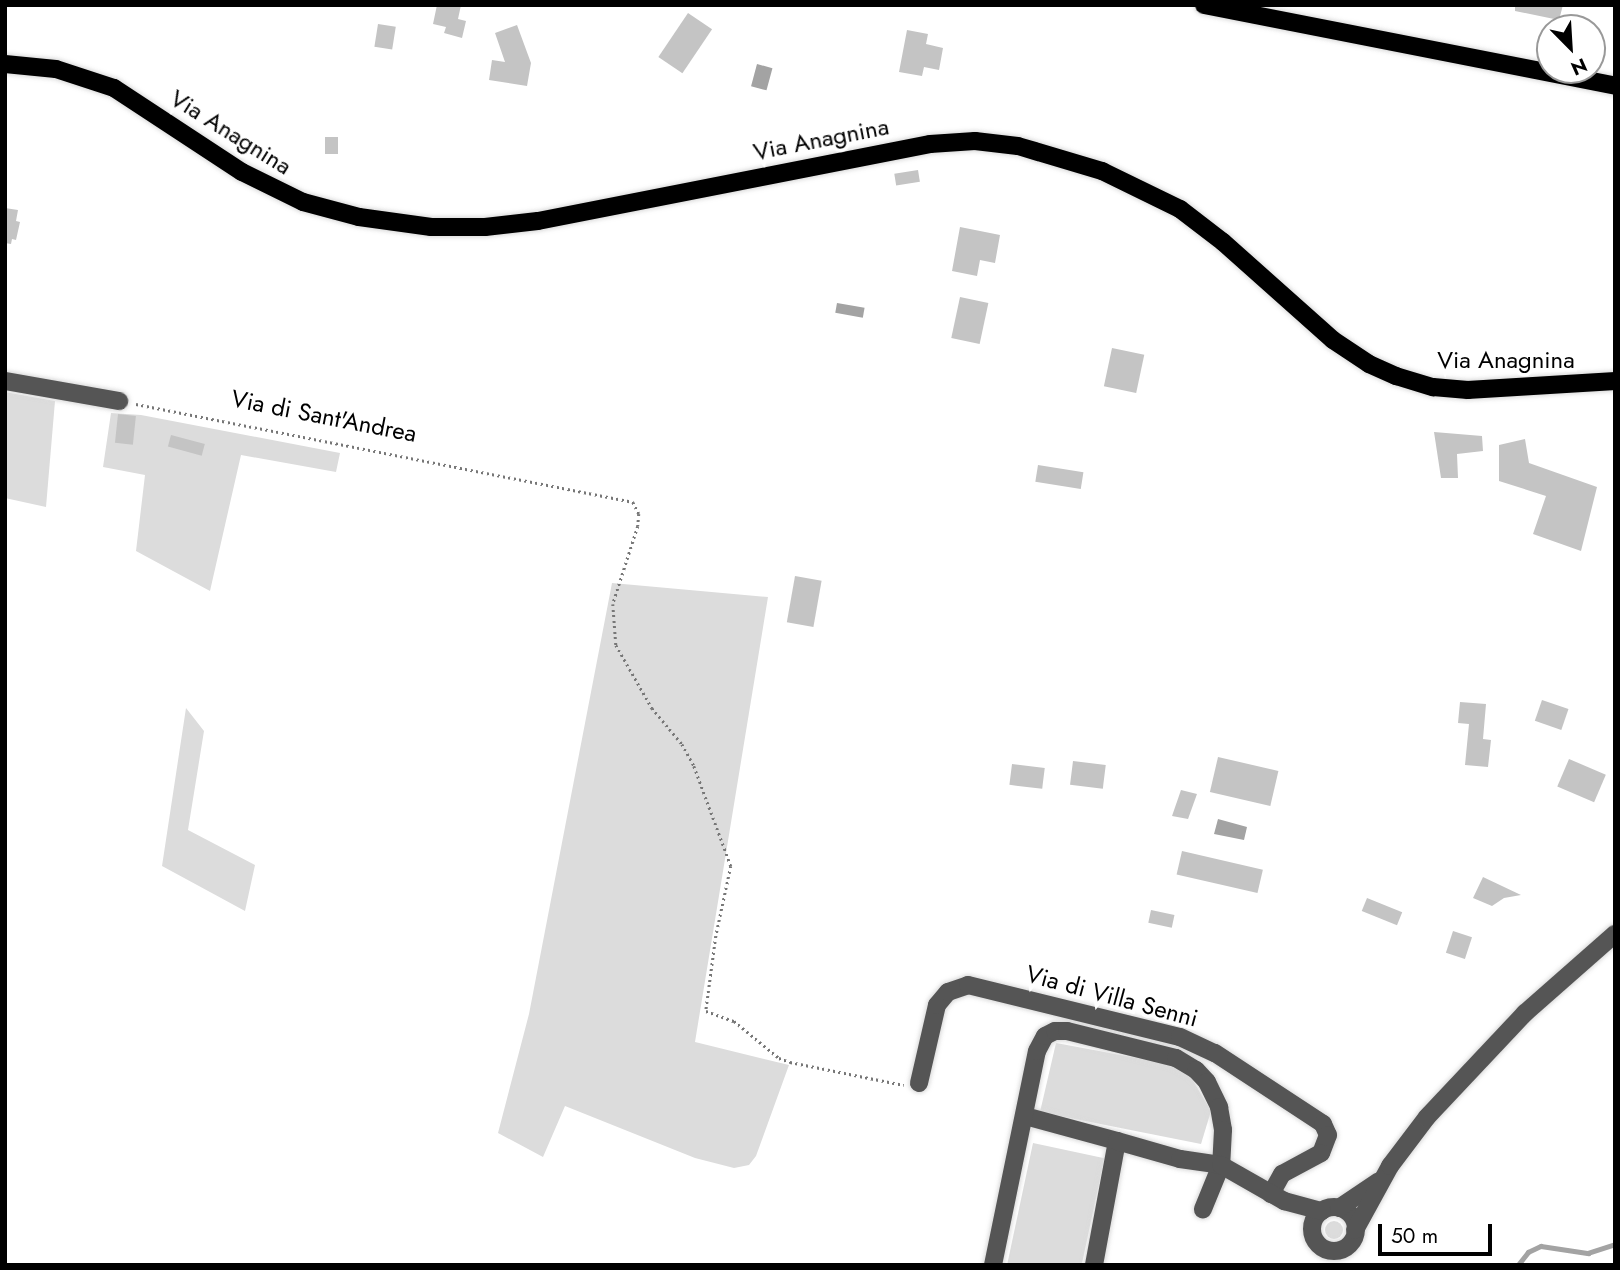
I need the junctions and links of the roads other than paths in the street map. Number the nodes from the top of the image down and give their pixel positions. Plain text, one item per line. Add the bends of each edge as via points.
1 (1204, 5) edge
2 (5, 64) edge
3 (1615, 86) edge
4 (5, 381) edge
5 (1615, 382) edge
6 (118, 401) road end
7 (1615, 934) edge
8 (919, 1083) road end
9 (1025, 1116) junction
10 (1117, 1141) junction
11 (1221, 1165) junction
12 (1382, 1179) junction
13 (1271, 1194) junction
14 (1290, 1203) junction
15 (1203, 1209) dead end
16 (1330, 1209) junction
17 (1312, 1227) junction
18 (1354, 1236) junction
19 (1329, 1257) edge
20 (993, 1265) edge
21 (1094, 1265) edge
22 (1346, 1265) edge

1 - 3 main road
2 - 5 main road, Via Anagnina via 56,68 114,88 242,173 303,202 359,217 431,227 485,228 538,221 910,146 975,141 1028,148 1102,171 1180,209 1333,340 1369,365 1396,376 1433,387 1468,390
4 - 6 street
7 - 12 street via 1538,1000 1484,1055 1421,1123
8 - 13 street, Via di Villa Senni via 937,1006 948,992 968,985 1173,1035 1215,1053 1323,1124 1328,1135 1321,1153 1282,1174
9 - 10 street
9 - 11 street via 1042,1040 1055,1031 1176,1058 1196,1070 1211,1087 1221,1114
9 - 20 street
10 - 11 street
10 - 21 street
11 - 13 street
11 - 15 street
12 - 16 street
12 - 18 street
13 - 14 street
14 - 16 street
14 - 17 street
16 - 17 street
16 - 18 street via 1353,1219
17 - 19 street via 1315,1240
18 - 19 street
18 - 22 street

